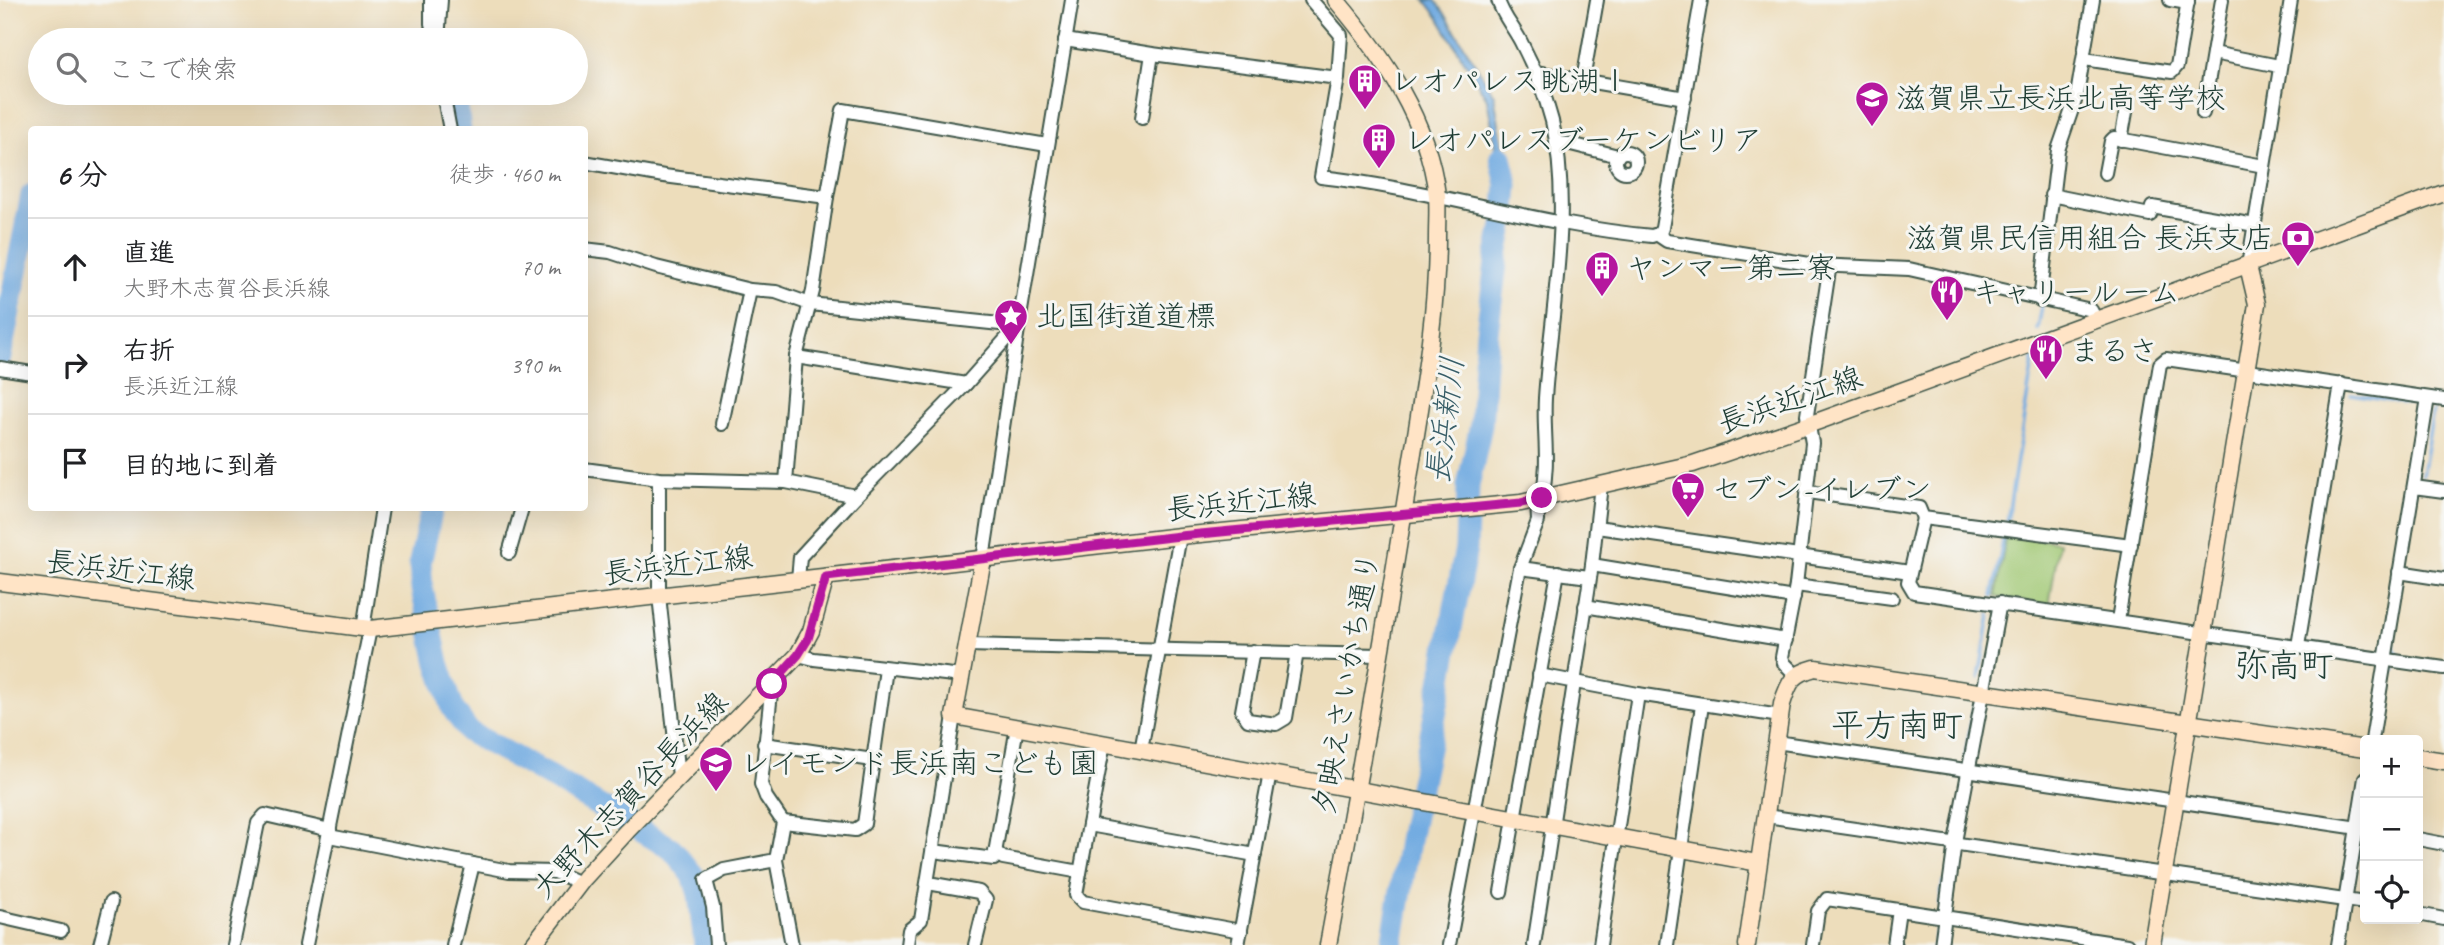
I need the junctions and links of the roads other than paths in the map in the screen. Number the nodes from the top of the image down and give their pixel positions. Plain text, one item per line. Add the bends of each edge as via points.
1 (431, 0) edge
2 (441, 0) edge
3 (1072, 0) edge
4 (1311, 0) edge
5 (1336, 0) edge
6 (1597, 0) edge
7 (1701, 0) edge
8 (2093, 0) edge
9 (2170, 0) edge
10 (2222, 0) edge
11 (2291, 0) edge
12 (2188, 1) edge
13 (1497, 4) edge
14 (432, 28) edge
15 (439, 28) edge
16 (1065, 40) junction
17 (1152, 54) junction
18 (2213, 54) junction
19 (2084, 59) junction
20 (2279, 66) junction
21 (1535, 72) junction
22 (1338, 78) junction
23 (1583, 80) junction
24 (1685, 98) junction
25 (2128, 102) dead end
26 (445, 105) edge
27 (2203, 113) dead end
28 (1142, 118) dead end
29 (449, 126) edge
30 (2121, 139) junction
31 (1556, 143) junction
32 (1047, 145) junction
33 (1618, 156) dead end
34 (588, 163) edge
35 (2264, 166) junction
36 (2105, 173) dead end
37 (2444, 193) edge
38 (1437, 195) junction
39 (2052, 195) junction
40 (827, 197) junction
41 (1555, 220) junction
42 (2255, 225) junction
43 (1658, 235) junction
44 (588, 249) edge
45 (1830, 264) junction
46 (2248, 266) junction
47 (750, 290) junction
48 (2040, 300) junction
49 (810, 304) junction
50 (2096, 320) junction
51 (1018, 328) junction
52 (796, 357) junction
53 (1, 368) edge
54 (28, 372) edge
55 (2245, 372) junction
56 (967, 384) junction
57 (2341, 384) junction
58 (2428, 398) junction
59 (2444, 400) edge
60 (722, 424) dead end
61 (1809, 424) junction
62 (588, 471) edge
63 (659, 480) junction
64 (786, 482) junction
65 (1601, 485) junction
66 (2414, 487) junction
67 (2444, 491) edge
68 (1808, 492) junction
69 (856, 496) junction
70 (1533, 500) junction
71 (382, 511) edge
72 (521, 511) edge
73 (1404, 515) junction
74 (1923, 517) junction
75 (1597, 527) junction
76 (1180, 536) junction
77 (2131, 545) junction
78 (509, 553) dead end
79 (1800, 556) junction
80 (983, 559) junction
81 (1520, 568) junction
82 (1590, 571) junction
83 (1558, 572) junction
84 (1910, 572) junction
85 (2399, 572) junction
86 (826, 577) junction
87 (798, 579) junction
88 (2444, 579) edge
89 (0, 582) edge
90 (1795, 592) junction
91 (659, 596) junction
92 (1892, 598) dead end
93 (2000, 603) junction
94 (1585, 606) junction
95 (2118, 620) junction
96 (367, 629) junction
97 (2203, 633) junction
98 (1786, 640) junction
99 (967, 645) junction
100 (2298, 646) junction
101 (1159, 649) junction
102 (1254, 651) junction
103 (1297, 652) junction
104 (798, 655) junction
105 (1379, 655) junction
106 (2385, 659) junction
107 (2444, 668) edge
108 (887, 669) junction
109 (1539, 675) junction
110 (1796, 675) junction
111 (962, 676) junction
112 (1574, 682) junction
113 (772, 684) junction
114 (1983, 693) junction
115 (1638, 694) junction
116 (1702, 705) junction
117 (954, 716) junction
118 (1780, 716) junction
119 (2188, 723) junction
120 (1017, 727) junction
121 (2373, 735) edge
122 (1776, 742) junction
123 (1104, 743) junction
124 (764, 744) junction
125 (2360, 748) edge
126 (1141, 750) junction
127 (2423, 758) edge
128 (873, 760) junction
129 (2444, 761) edge
130 (1969, 771) junction
131 (1270, 773) junction
132 (679, 776) junction
133 (1356, 789) junction
134 (2176, 800) junction
135 (1470, 811) junction
136 (1766, 816) junction
137 (1514, 818) junction
138 (783, 822) junction
139 (1089, 825) junction
140 (1553, 825) junction
141 (2360, 828) edge
142 (2360, 832) edge
143 (330, 833) junction
144 (1617, 837) junction
145 (2423, 840) edge
146 (1955, 842) junction
147 (2444, 844) edge
148 (995, 850) junction
149 (1682, 850) junction
150 (933, 851) junction
151 (1255, 855) junction
152 (776, 860) junction
153 (1758, 863) junction
154 (473, 864) junction
155 (1080, 872) junction
156 (2163, 873) junction
157 (580, 883) junction
158 (928, 883) junction
159 (1501, 892) dead end
160 (2344, 899) junction
161 (111, 902) dead end
162 (2360, 902) edge
163 (1899, 910) junction
164 (2423, 915) edge
165 (0, 917) edge
166 (1945, 917) junction
167 (2444, 919) edge
168 (1241, 931) junction
169 (61, 932) dead end
170 (100, 945) edge
171 (233, 945) edge
172 (306, 945) edge
173 (453, 945) edge
174 (533, 945) edge
175 (716, 945) edge
176 (792, 945) edge
177 (907, 945) edge
178 (975, 945) edge
179 (1238, 945) edge
180 (1328, 945) edge
181 (1449, 945) edge
182 (1534, 945) edge
183 (1600, 945) edge
184 (1667, 945) edge
185 (1747, 945) edge
186 (1814, 945) edge
187 (1894, 945) edge
188 (1941, 945) edge
189 (2127, 945) edge
190 (2152, 945) edge
191 (2338, 945) edge

1 - 14 street
2 - 15 street
3 - 16 street
4 - 22 street via 1341,36
5 - 38 street, 夕映えさいかち通り via 1401,86 1425,144
6 - 23 street
7 - 24 street
8 - 19 street
9 - 12 street
10 - 18 street
11 - 20 street
12 - 19 street via 2177,66 2172,72
13 - 21 street
16 - 17 street
16 - 32 street
17 - 22 street
17 - 28 street
18 - 20 street
18 - 27 street
19 - 39 street via 2058,150
20 - 35 street
21 - 23 street
21 - 31 street
22 - 38 street via 1321,177
23 - 24 street
24 - 43 street
25 - 30 street
26 - 29 street
30 - 35 street
30 - 36 street via 2111,141
31 - 33 street
31 - 41 street via 1560,182
32 - 40 street via 843,110
32 - 51 street
34 - 40 street
35 - 42 street
37 - 46 street, 長浜近江線
38 - 41 street
38 - 73 street, 夕映えさいかち通り via 1431,339
39 - 42 street via 2150,215 2152,207
39 - 48 street
40 - 49 street
41 - 43 street
41 - 70 street via 1544,413 1548,458
42 - 46 street
43 - 45 street via 1667,241
44 - 47 street
45 - 48 street via 1909,269
45 - 61 street
46 - 50 street, 長浜近江線
46 - 55 street via 2257,304
47 - 49 street via 776,292
47 - 60 street
48 - 50 street via 2091,310
49 - 51 street
49 - 52 street
50 - 61 street, 長浜近江線
51 - 56 street
51 - 80 street
52 - 56 street
52 - 64 street
53 - 54 street
55 - 57 street
55 - 77 street via 2166,359 2160,364
55 - 97 street
56 - 69 street
57 - 58 street
57 - 100 street
58 - 59 street
58 - 66 street
61 - 65 street, 長浜近江線 via 1693,464
61 - 68 street
62 - 63 street
63 - 64 street
63 - 91 street
64 - 69 street
65 - 70 street, 長浜近江線
65 - 75 street
66 - 67 street
66 - 85 street
68 - 74 street via 1919,508
68 - 79 street
69 - 87 street via 800,556
70 - 73 street, 長浜近江線
70 - 81 street via 1538,521
71 - 96 street
72 - 78 street
73 - 76 street, 長浜近江線
73 - 105 street, 夕映えさいかち通り
74 - 77 street
74 - 84 street
75 - 79 street
75 - 82 street
76 - 80 street, 長浜近江線
76 - 101 street
77 - 95 street
79 - 84 street
79 - 90 street
80 - 86 street, 長浜近江線
80 - 99 street
81 - 83 street
81 - 135 street
82 - 83 street
82 - 90 street
82 - 94 street
83 - 109 street
84 - 93 street via 1908,582 1914,592
85 - 88 street
85 - 106 street
86 - 87 street, 長浜近江線
86 - 104 street, 大野木志賀谷長浜線 via 811,631
87 - 91 street, 長浜近江線
89 - 96 street, 長浜近江線
90 - 92 street
90 - 98 street
91 - 96 street, 長浜近江線
91 - 132 street
93 - 95 street
93 - 114 street
94 - 98 street
94 - 112 street
95 - 97 street
96 - 143 street
97 - 100 street
97 - 119 street
98 - 110 street via 1782,657
99 - 101 street
99 - 111 street
100 - 106 street
101 - 102 street
101 - 126 street
102 - 103 street
102 - 103 street via 1242,711 1248,720 1276,724 1286,718
103 - 105 street
104 - 108 street
104 - 113 street, 大野木志賀谷長浜線
105 - 133 street, 夕映えさいかち通り
106 - 107 street
106 - 121 street
108 - 111 street
108 - 128 street
109 - 112 street
109 - 137 street
110 - 114 street via 1815,668
110 - 118 street via 1787,687
111 - 117 street
112 - 115 street
112 - 140 street
113 - 124 street
113 - 132 street, 大野木志賀谷長浜線
114 - 119 street
114 - 130 street
115 - 116 street
115 - 144 street
116 - 118 street
116 - 149 street
117 - 120 street
117 - 150 street
118 - 122 street
119 - 125 street
119 - 134 street
120 - 123 street
120 - 148 street
122 - 130 street
122 - 136 street
123 - 126 street
123 - 139 street
124 - 128 street
124 - 138 street via 761,784
126 - 131 street
127 - 129 street
128 - 138 street via 864,824 855,830
130 - 134 street
130 - 146 street
131 - 133 street
131 - 151 street
132 - 157 street, 大野木志賀谷長浜線
133 - 135 street
133 - 180 street, 夕映えさいかち通り
134 - 141 street
134 - 156 street
135 - 137 street
135 - 181 street
136 - 146 street
136 - 153 street
137 - 140 street
137 - 159 street
138 - 152 street
139 - 151 street
139 - 155 street
140 - 144 street
140 - 182 street
142 - 160 street
143 - 154 street
143 - 171 street via 265,816 258,823
143 - 172 street
144 - 149 street
144 - 183 street
145 - 147 street
146 - 156 street
146 - 166 street
148 - 150 street via 994,859
148 - 155 street via 1003,858
149 - 153 street
149 - 184 street
150 - 158 street
151 - 168 street
152 - 175 street via 724,870 706,880
152 - 176 street
153 - 185 street
154 - 157 street via 555,872
154 - 173 street
155 - 168 street via 1076,895 1083,902
156 - 160 street
156 - 190 street
157 - 174 street, 大野木志賀谷長浜線
158 - 177 street via 921,920 909,930
158 - 178 street via 979,892 986,900
160 - 162 street
160 - 191 street
161 - 170 street
163 - 166 street
163 - 186 street via 1827,899 1818,911
163 - 187 street
164 - 167 street
165 - 169 street
166 - 188 street
166 - 189 street
168 - 179 street

